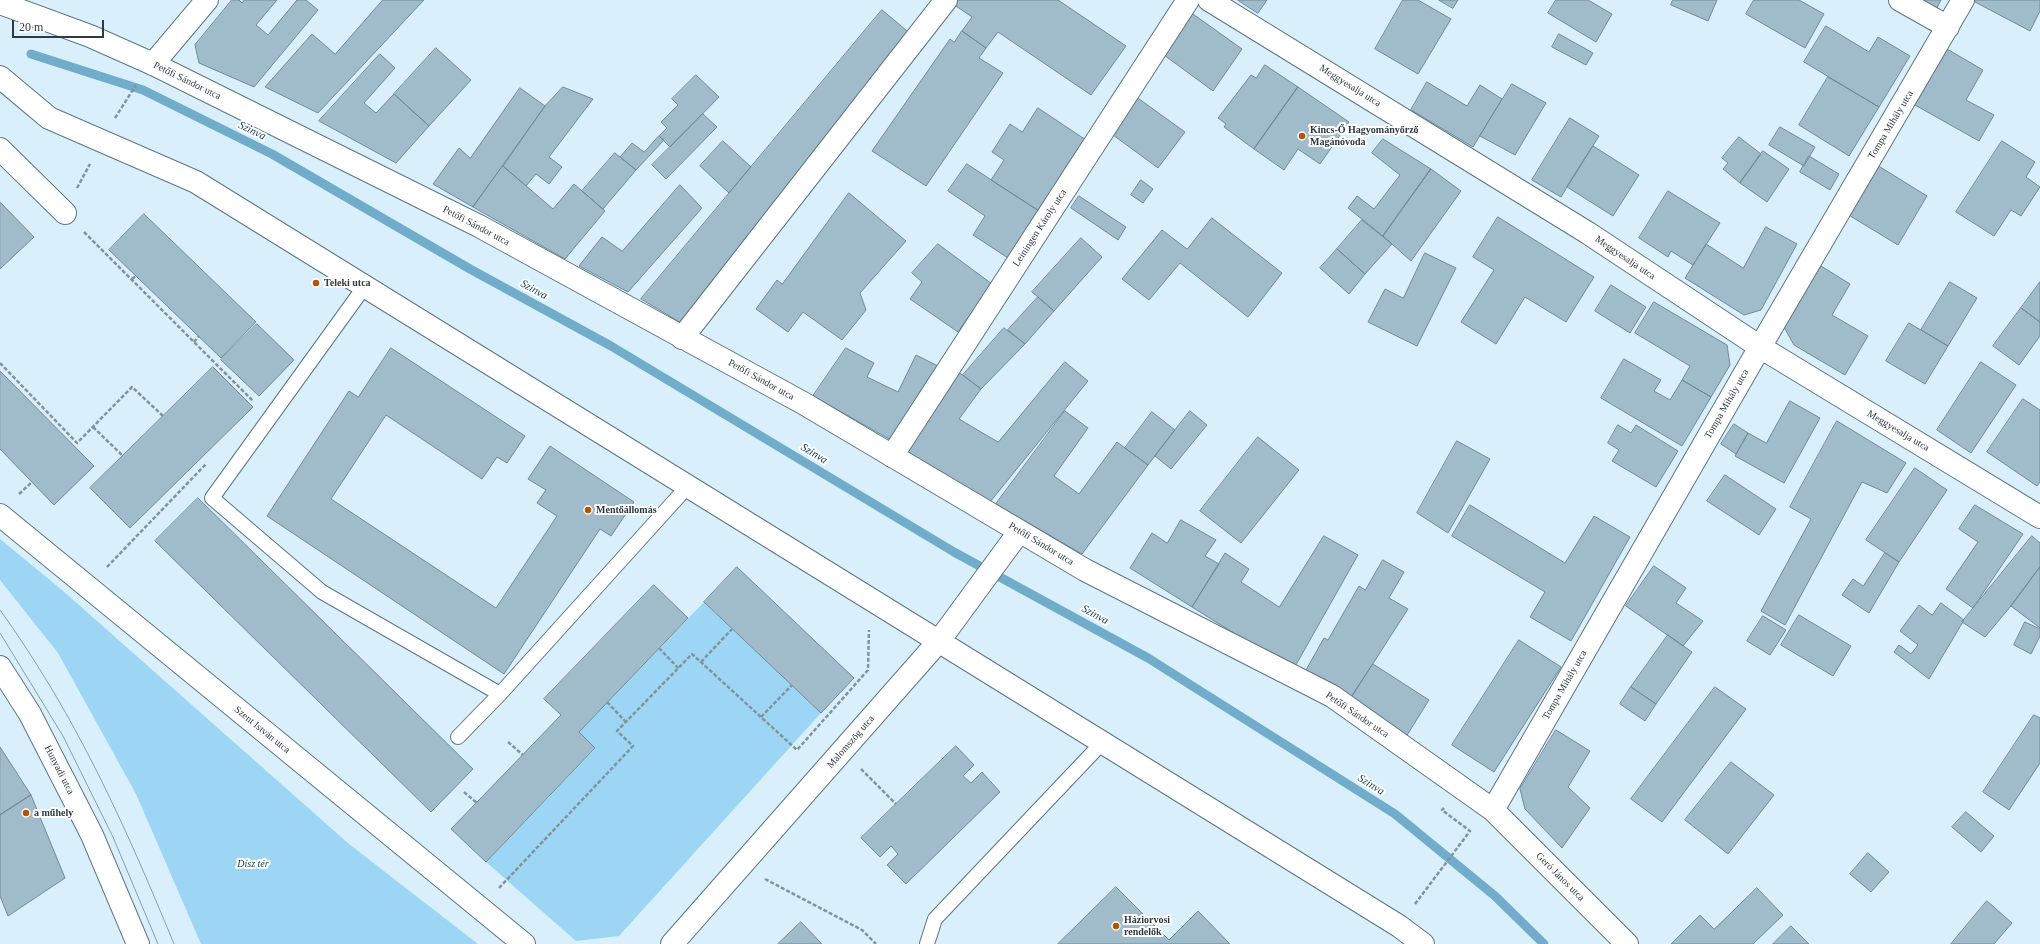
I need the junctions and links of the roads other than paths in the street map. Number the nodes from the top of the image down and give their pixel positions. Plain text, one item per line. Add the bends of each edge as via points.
1 (207, 0) edge
2 (946, 0) edge
3 (1188, 0) edge
4 (1209, 0) edge
5 (1900, 0) edge
6 (1963, 0) edge
7 (0, 3) edge
8 (1948, 27) junction
9 (153, 64) junction
10 (0, 76) edge
11 (0, 150) edge
12 (65, 213) road end
13 (365, 286) junction
14 (682, 338) junction
15 (1760, 347) junction
16 (892, 456) junction
17 (688, 486) junction
18 (0, 515) edge
19 (2040, 517) edge
20 (1019, 532) junction
21 (939, 641) junction
22 (0, 667) edge
23 (500, 694) junction
24 (458, 737) dead end
25 (1102, 743) junction
26 (1493, 810) junction
27 (138, 944) edge
28 (524, 944) edge
29 (672, 944) edge
30 (927, 944) edge
31 (1423, 944) edge
32 (1627, 944) edge

1 - 9 street
2 - 14 street
3 - 16 street, Leiningen Károly utca
4 - 15 street, Meggyesalja utca via 1588,233
5 - 8 street
6 - 8 street, Tompa Mihály utca
7 - 9 street, Petőfi Sándor utca via 90,36
8 - 15 street, Tompa Mihály utca
9 - 14 street, Petőfi Sándor utca via 479,226
10 - 13 street via 49,118 196,182
11 - 12 street
13 - 17 street
13 - 23 lane via 212,498 322,592
14 - 16 street, Petőfi Sándor utca via 803,403
15 - 19 street, Meggyesalja utca
15 - 26 street, Tompa Mihály utca
16 - 20 street, Petőfi Sándor utca
17 - 21 street
17 - 23 lane
18 - 28 street, Szent István utca
20 - 21 street, Malomszög utca
20 - 26 street, Petőfi Sándor utca via 1085,570 1332,696
21 - 25 street
21 - 29 street, Malomszög utca
22 - 27 street, Hunyadi utca via 30,714 92,835
23 - 24 lane
25 - 30 lane via 935,919
25 - 31 street via 1399,926
26 - 32 street, Geró János utca

